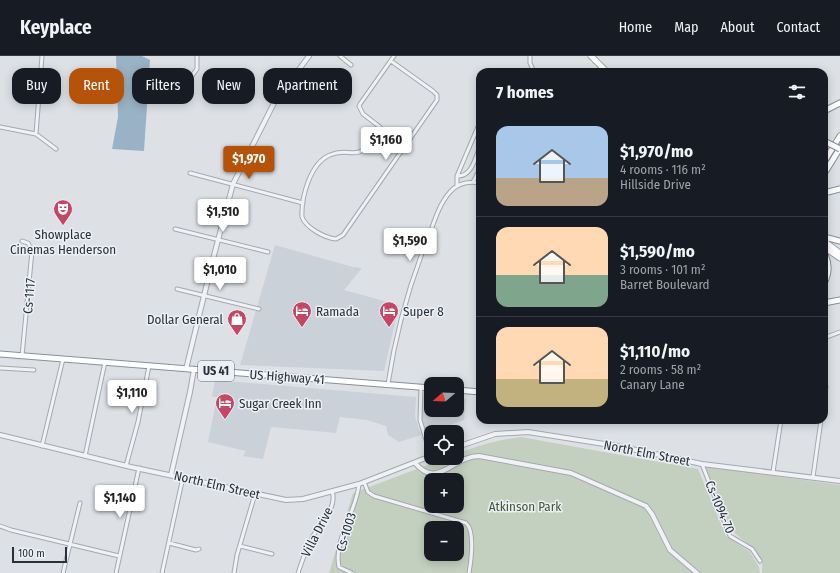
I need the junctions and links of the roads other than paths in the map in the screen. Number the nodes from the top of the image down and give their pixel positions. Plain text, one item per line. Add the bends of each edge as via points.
1 (42, 56) edge
2 (197, 56) edge
3 (309, 56) edge
4 (340, 56) edge
5 (394, 56) edge
6 (530, 56) edge
7 (591, 56) edge
8 (391, 61) junction
9 (351, 64) dead end
10 (532, 68) edge
11 (603, 68) edge
12 (194, 73) edge
13 (840, 103) edge
14 (828, 109) edge
15 (0, 127) edge
16 (476, 131) edge
17 (36, 134) junction
18 (840, 136) edge
19 (828, 143) edge
20 (56, 149) dead end
21 (840, 149) edge
22 (476, 156) edge
23 (828, 156) edge
24 (828, 168) edge
25 (190, 173) dead end
26 (457, 176) junction
27 (476, 176) edge
28 (473, 182) junction
29 (476, 182) edge
30 (233, 184) junction
31 (457, 185) junction
32 (840, 189) edge
33 (828, 192) edge
34 (303, 203) junction
35 (175, 229) dead end
36 (828, 238) edge
37 (218, 239) junction
38 (22, 241) dead end
39 (840, 241) edge
40 (828, 244) edge
41 (828, 250) edge
42 (268, 252) dead end
43 (840, 253) edge
44 (840, 258) edge
45 (176, 289) dead end
46 (204, 295) junction
47 (840, 300) edge
48 (828, 302) edge
49 (259, 309) dead end
50 (840, 332) edge
51 (828, 336) edge
52 (0, 354) edge
53 (22, 356) junction
54 (63, 359) junction
55 (105, 362) junction
56 (150, 366) junction
57 (0, 368) edge
58 (186, 369) junction
59 (194, 369) junction
60 (34, 370) dead end
61 (388, 384) junction
62 (421, 387) junction
63 (424, 387) edge
64 (464, 391) edge
65 (476, 392) edge
66 (779, 424) edge
67 (820, 424) edge
68 (424, 433) edge
69 (0, 436) edge
70 (464, 445) edge
71 (42, 446) junction
72 (85, 456) junction
73 (424, 459) edge
74 (414, 463) junction
75 (702, 464) junction
76 (126, 466) junction
77 (139, 468) junction
78 (773, 472) junction
79 (171, 475) junction
80 (183, 477) junction
81 (813, 477) junction
82 (840, 481) edge
83 (364, 482) junction
84 (359, 484) junction
85 (332, 491) junction
86 (255, 494) junction
87 (80, 503) dead end
88 (0, 526) edge
89 (169, 543) junction
90 (71, 544) junction
91 (240, 546) junction
92 (199, 549) dead end
93 (272, 554) dead end
94 (119, 556) junction
95 (760, 561) dead end
96 (63, 573) edge
97 (116, 573) edge
98 (162, 573) edge
99 (234, 573) edge
100 (298, 573) edge
101 (352, 573) edge
102 (469, 573) edge
103 (697, 573) edge

1 - 17 street
2 - 12 street via 197,69
3 - 30 street via 274,103
4 - 9 street
5 - 8 street
6 - 10 street
7 - 11 main road
8 - 34 street via 359,106 363,114 378,125 380,134 363,152 333,154 320,162 312,172
8 - 34 street via 436,94 435,104 341,237 331,238 307,224 302,217
13 - 14 main road
15 - 17 street
16 - 26 street
17 - 20 street
18 - 23 main road
19 - 21 main road, bridge
21 - 24 main road
22 - 26 street via 468,173
25 - 30 street
26 - 31 street
27 - 28 street
28 - 29 street
28 - 31 street
30 - 34 street
30 - 37 street
31 - 61 street via 449,192 441,206 411,280
32 - 33 main road
35 - 37 street
36 - 39 main road
37 - 42 street
37 - 46 street
38 - 53 street, Cs-1117 via 28,243 32,251
40 - 43 main road
41 - 44 main road
45 - 46 street
46 - 49 street
46 - 58 street
47 - 48 main road
50 - 51 street
52 - 53 main road, US Highway 41 / US 41
53 - 54 main road, US Highway 41 / US 41
54 - 55 main road, US Highway 41 / US 41
54 - 71 street
55 - 56 main road, US Highway 41 / US 41
55 - 72 street
56 - 58 main road, US Highway 41 / US 41
56 - 76 street
57 - 60 street
58 - 59 main road, US Highway 41 / US 41
59 - 61 main road, US Highway 41 / US 41
59 - 79 street
61 - 62 main road, US Highway 41 / US 41
62 - 63 main road, US Highway 41 / US 41
62 - 68 street via 420,420
64 - 65 main road
66 - 78 street
67 - 81 street
69 - 71 street, North Elm Street
70 - 75 street, North Elm Street via 500,433 528,432 617,446
71 - 72 street, North Elm Street
72 - 76 street, North Elm Street
73 - 74 street, North Elm Street
74 - 83 street, North Elm Street
74 - 103 street via 424,472 435,474 466,458 479,456 564,471 585,478 646,506 670,550
75 - 78 street, North Elm Street
75 - 95 street, Cs-1094-70 via 730,536 752,549
76 - 77 street, North Elm Street
77 - 79 street, North Elm Street
77 - 94 street
78 - 81 street, North Elm Street
79 - 80 street, North Elm Street
80 - 86 street, North Elm Street
80 - 89 street
81 - 82 street, North Elm Street
83 - 84 street, North Elm Street
83 - 102 street via 368,492 374,496 466,523 471,534
84 - 85 street, North Elm Street
84 - 101 street, Cs-1003 via 338,556 339,567
85 - 86 street, North Elm Street via 292,500
85 - 100 street, Villa Drive via 334,498 328,513 312,536
86 - 91 street
87 - 90 street
88 - 90 street
89 - 92 street
89 - 98 street
90 - 94 street
90 - 96 street
91 - 93 street
91 - 99 street
94 - 97 street

